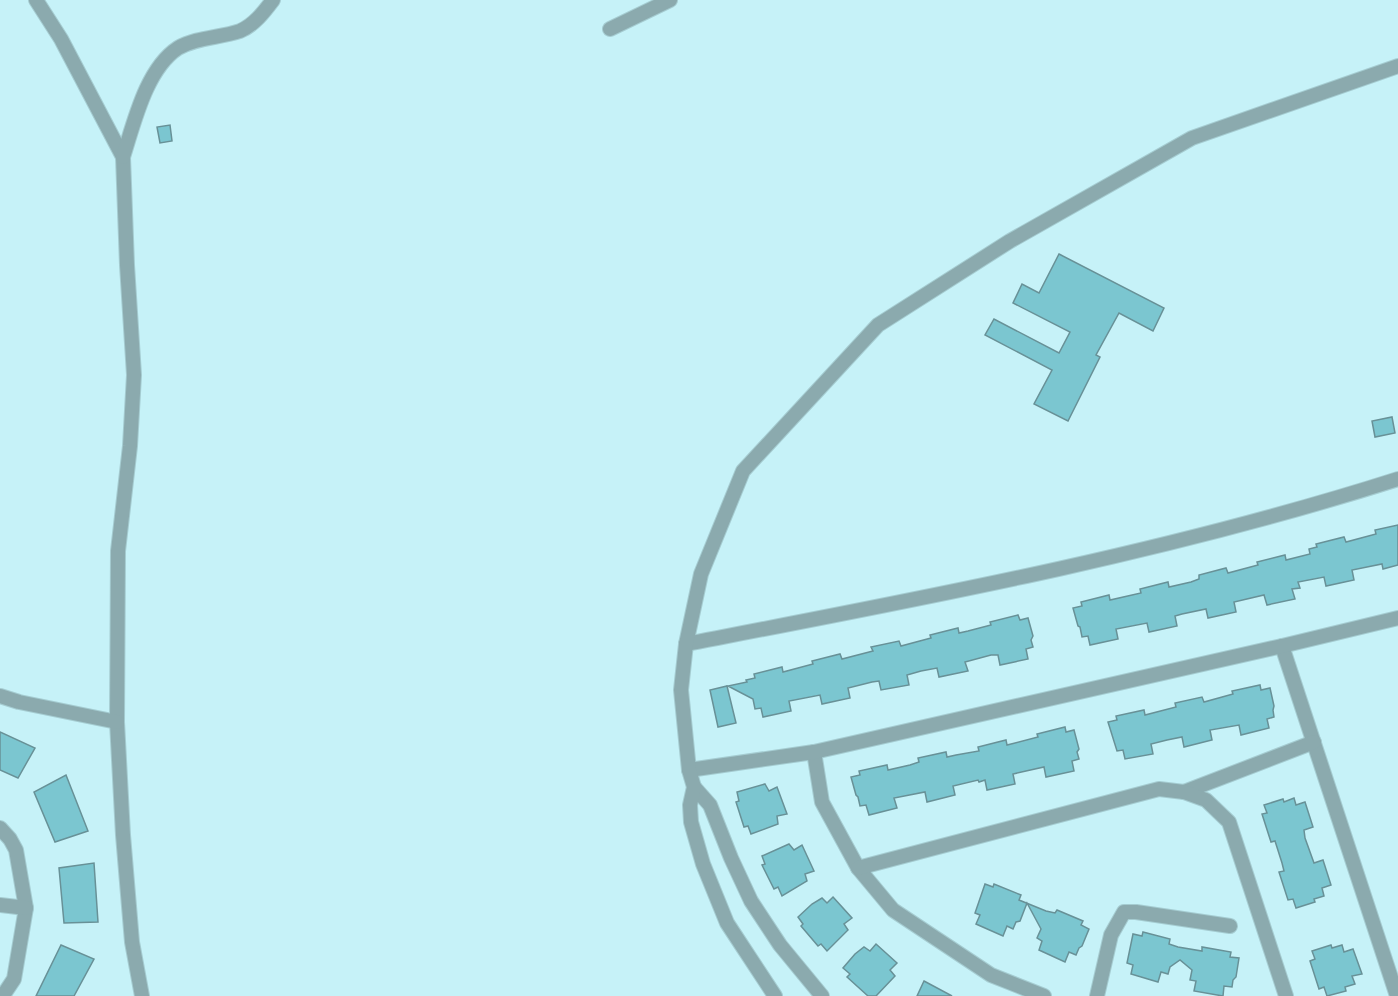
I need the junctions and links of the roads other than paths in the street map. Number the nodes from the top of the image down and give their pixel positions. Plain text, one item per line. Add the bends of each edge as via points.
1 (36, 0) edge
2 (273, 0) edge
3 (670, 0) edge
4 (610, 29) dead end
5 (1398, 66) edge
6 (123, 157) junction
7 (1398, 479) edge
8 (1398, 618) edge
9 (686, 644) junction
10 (1282, 646) junction
11 (0, 696) edge
12 (117, 722) junction
13 (1314, 742) junction
14 (814, 752) junction
15 (689, 770) junction
16 (694, 787) junction
17 (1184, 792) junction
18 (0, 828) edge
19 (858, 868) junction
20 (0, 905) edge
21 (26, 908) junction
22 (1230, 926) dead end
23 (0, 996) edge
24 (142, 996) edge
25 (775, 996) edge
26 (822, 996) edge
27 (1044, 996) edge
28 (1097, 996) edge
29 (1286, 996) edge
30 (1397, 996) edge

1 - 6 street
2 - 6 street via 255,21 240,30 190,42 164,61 152,78
3 - 4 street
5 - 9 street via 1192,138 1010,241 878,325 743,471 701,574
6 - 12 street via 134,375 118,551
7 - 9 street via 1316,506 1044,573
8 - 10 street
9 - 15 street via 681,690
10 - 13 street
10 - 14 street
11 - 12 street
12 - 24 street via 132,942
13 - 17 street
13 - 30 street
14 - 15 street
14 - 19 street via 822,802
15 - 16 street
16 - 25 street via 691,822 703,864 727,923
16 - 26 street via 710,805 751,901 780,945
17 - 19 street via 1159,789
17 - 29 street via 1206,800 1229,822
18 - 21 street via 16,850
19 - 27 street via 893,909 991,975
20 - 21 street
21 - 23 street via 14,979
22 - 28 street via 1124,912 1111,935

